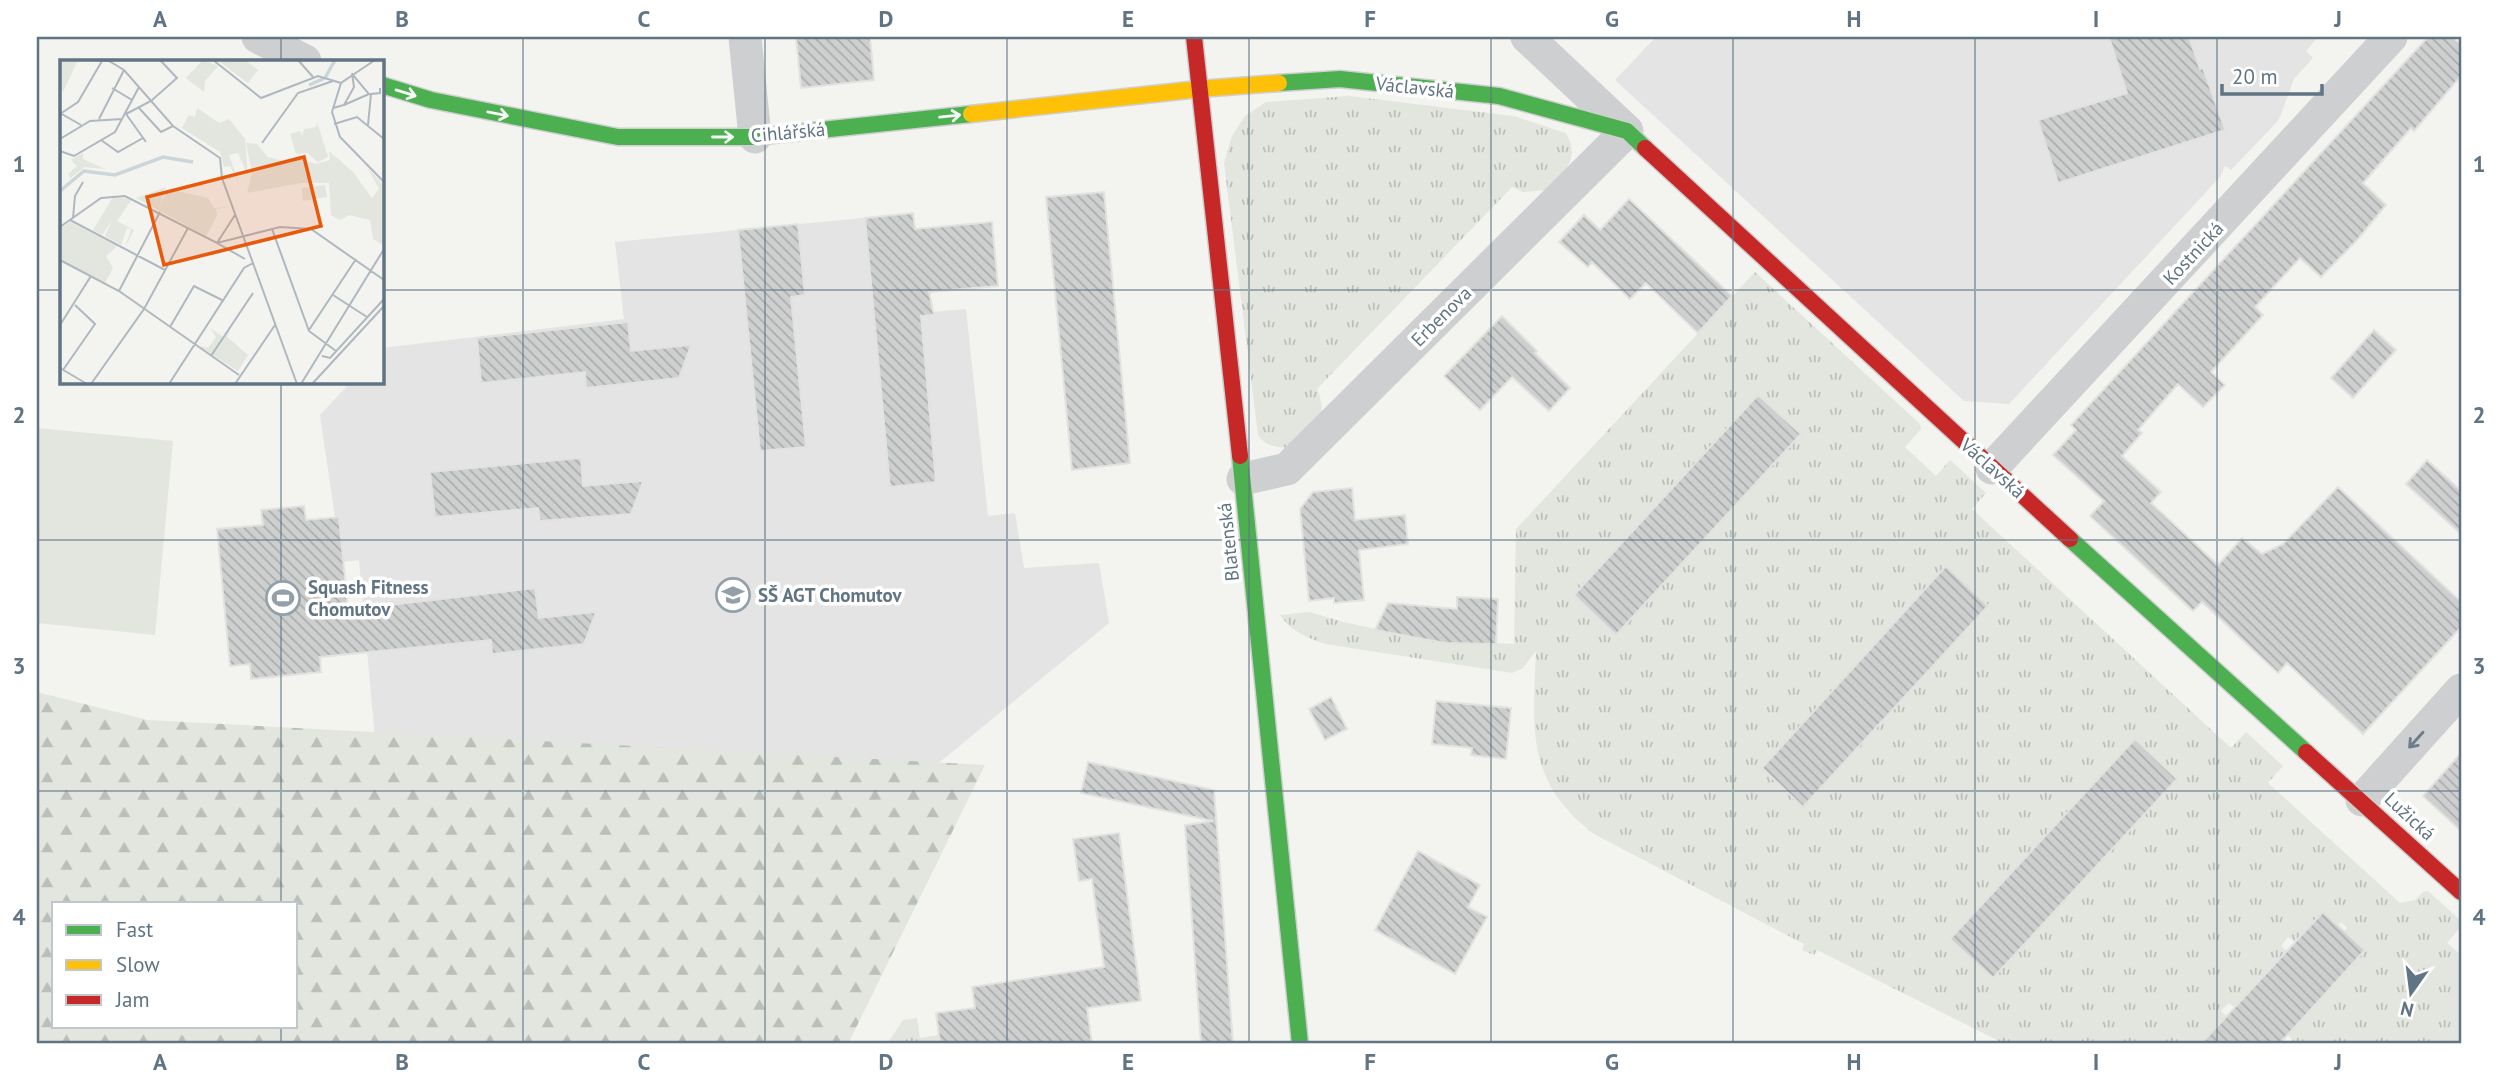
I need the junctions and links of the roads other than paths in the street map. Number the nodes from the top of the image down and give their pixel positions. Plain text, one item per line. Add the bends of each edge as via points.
1 (258, 37) edge
2 (745, 37) edge
3 (1194, 37) edge
4 (1527, 37) edge
5 (2391, 37) edge
6 (303, 60) edge
7 (383, 85) edge
8 (1199, 89) junction
9 (1628, 131) junction
10 (755, 136) junction
11 (1992, 468) junction
12 (1243, 478) junction
13 (2461, 690) edge
14 (2362, 800) junction
15 (2461, 891) edge
16 (1300, 1044) edge

1 - 6 street
2 - 10 street
3 - 8 street, Blatenská
4 - 9 street, Václavská
5 - 11 street, Kostnická
7 -> 10 street, Cihlářská via 431,100 618,137
8 - 9 street, Václavská via 1340,79 1499,96
10 -> 8 street, Cihlářská
8 - 12 street, Blatenská
9 - 11 street, Václavská
9 - 12 street, Erbenova via 1287,469
11 - 14 street, Václavská
12 - 16 street, Blatenská
13 -> 14 street
14 - 15 street, Lužická

